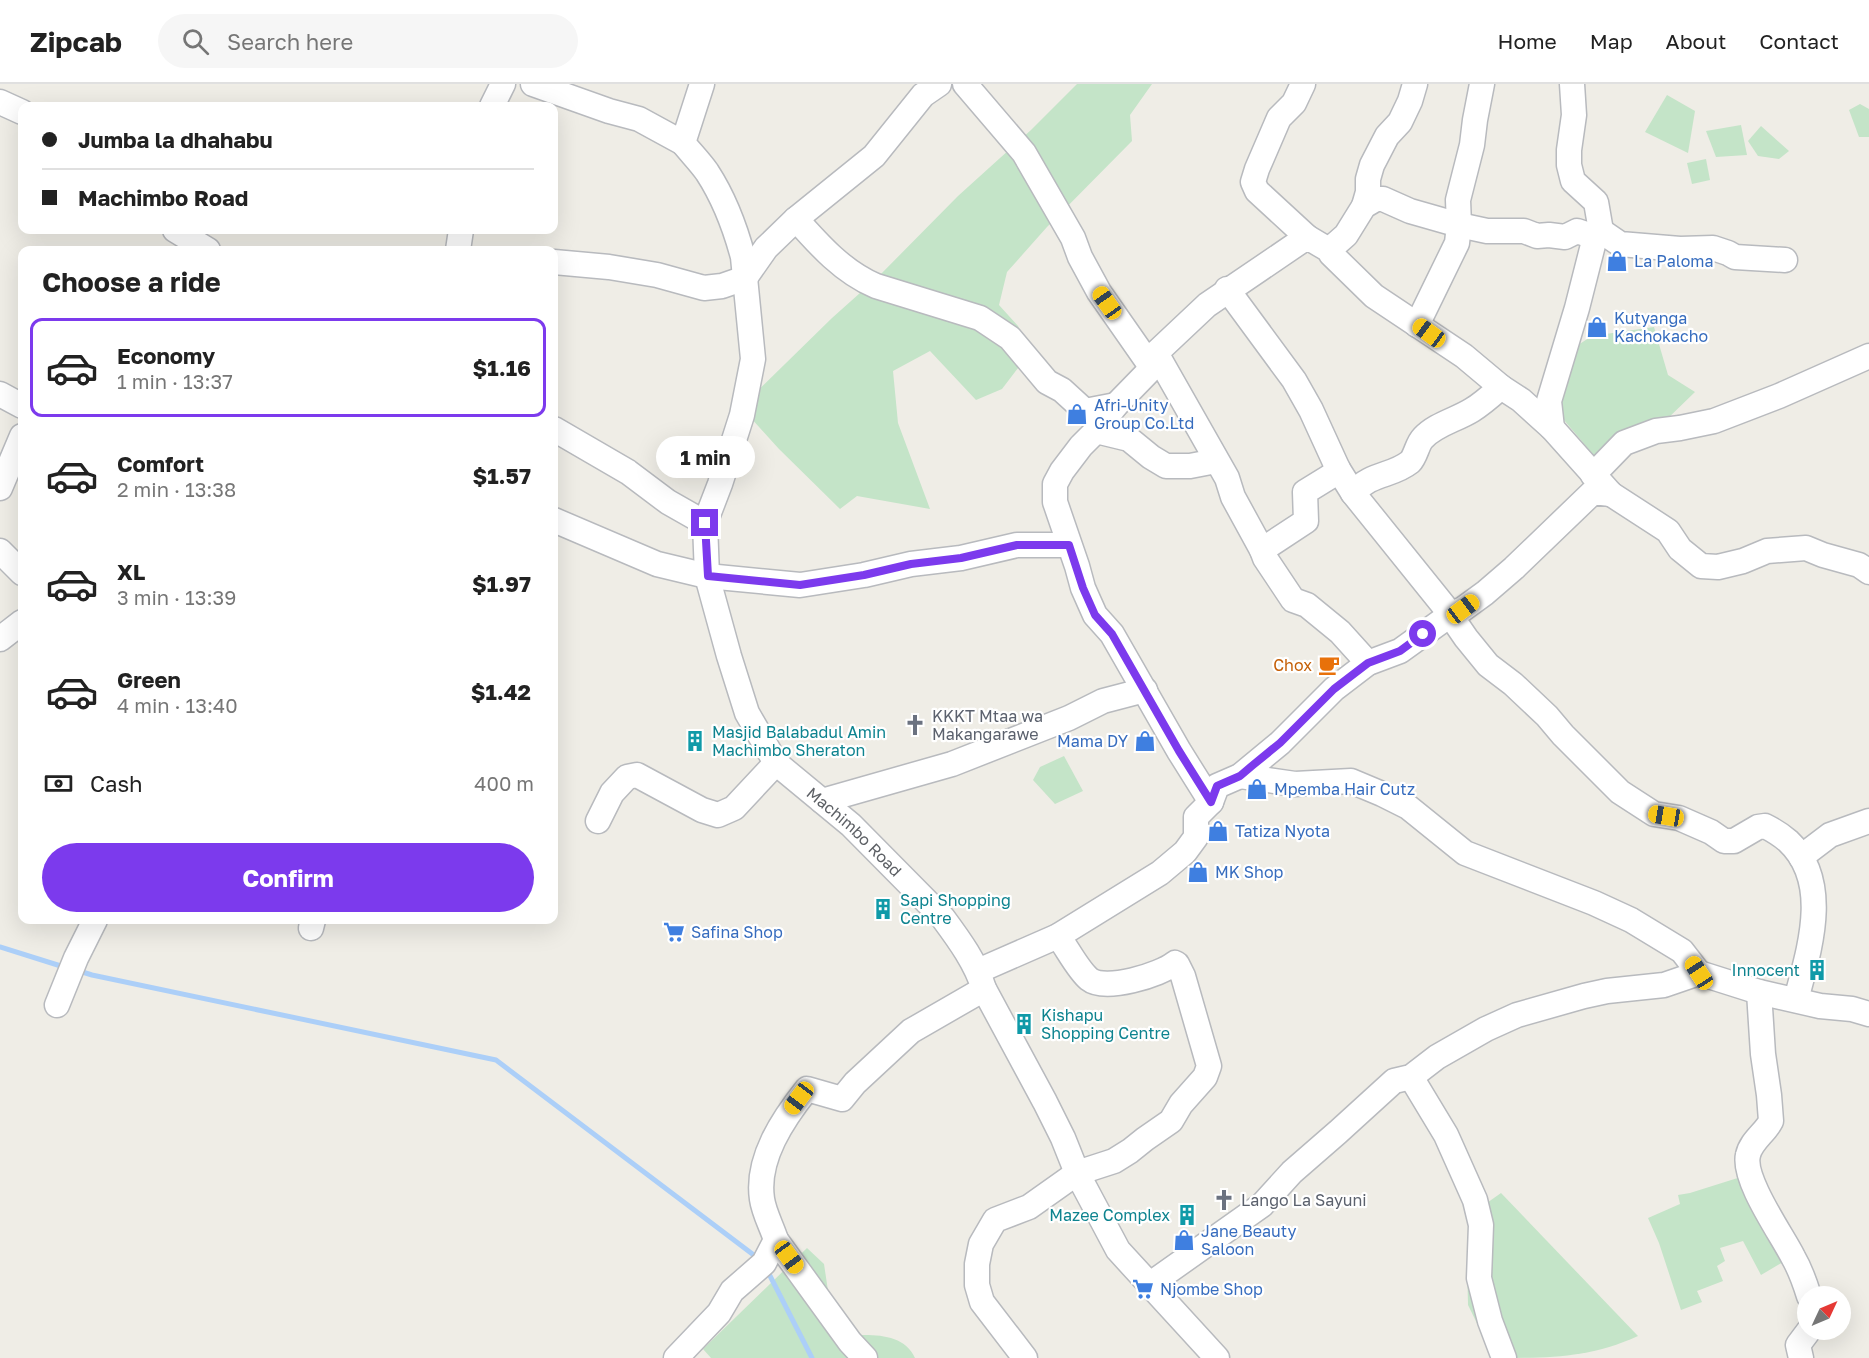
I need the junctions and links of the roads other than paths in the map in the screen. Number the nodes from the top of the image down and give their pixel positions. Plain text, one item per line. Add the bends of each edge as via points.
1 (503, 84) edge
2 (534, 84) edge
3 (702, 84) edge
4 (939, 84) edge
5 (965, 84) edge
6 (1303, 84) edge
7 (1415, 84) edge
8 (1482, 84) edge
9 (1572, 84) edge
10 (0, 102) edge
11 (494, 102) edge
12 (18, 110) edge
13 (683, 143) junction
14 (1364, 206) junction
15 (796, 219) junction
16 (1459, 225) junction
17 (181, 234) edge
18 (1598, 234) junction
19 (1307, 237) junction
20 (201, 246) edge
21 (1329, 250) junction
22 (1785, 260) dead end
23 (558, 262) edge
24 (745, 278) junction
25 (1227, 289) junction
26 (1417, 325) junction
27 (1869, 356) edge
28 (1154, 361) junction
29 (1501, 387) junction
30 (1062, 390) junction
31 (0, 394) edge
32 (18, 404) edge
33 (1116, 405) junction
34 (1552, 428) junction
35 (558, 431) edge
36 (1088, 439) junction
37 (18, 445) edge
38 (1216, 461) junction
39 (1338, 469) junction
40 (1593, 475) junction
41 (0, 488) edge
42 (1353, 493) junction
43 (1611, 494) junction
44 (558, 522) edge
45 (705, 523) junction
46 (1069, 545) junction
47 (1262, 550) junction
48 (0, 551) edge
49 (18, 569) edge
50 (1869, 572) edge
51 (708, 576) junction
52 (1450, 615) junction
53 (18, 625) edge
54 (0, 639) edge
55 (1368, 663) junction
56 (1145, 690) junction
57 (776, 763) junction
58 (1240, 776) junction
59 (822, 801) junction
60 (1211, 802) junction
61 (598, 821) dead end
62 (1869, 821) edge
63 (1801, 857) junction
64 (93, 924) edge
65 (1058, 936) junction
66 (1699, 973) junction
67 (981, 980) junction
68 (1759, 992) junction
69 (1796, 1000) junction
70 (57, 1005) dead end
71 (1869, 1014) edge
72 (1411, 1077) junction
73 (1077, 1173) junction
74 (776, 1240) junction
75 (1149, 1285) junction
76 (1805, 1286) edge
77 (1802, 1340) edge
78 (676, 1358) edge
79 (865, 1358) edge
80 (1025, 1358) edge
81 (1217, 1358) edge
82 (1504, 1358) edge
83 (1801, 1358) edge

1 - 11 street
2 - 13 street via 639,119
3 - 13 street
4 - 15 street via 923,95 874,156
5 - 28 street via 1024,153 1100,292
6 - 19 street via 1294,103 1279,118 1253,182 1257,191
7 - 14 street via 1400,122 1387,136 1372,165
8 - 16 street via 1458,200
9 - 18 street via 1574,115 1569,165 1573,181 1596,202
10 - 12 street
13 - 24 street, Machimbo Road via 706,171 728,210 743,257
14 - 16 street via 1383,198 1410,211
14 - 21 street via 1346,235
15 - 24 street via 766,248
15 - 30 street via 830,256 859,279 980,318 1010,338 1047,382
16 - 18 street via 1487,231 1524,231 1537,236 1565,237 1577,231
16 - 26 street via 1457,243
17 - 20 street
18 - 22 street via 1620,244 1713,248 1735,257
18 - 34 street via 1549,401
19 - 21 street
19 - 25 street
21 - 26 street via 1374,296
23 - 24 street via 657,275 704,288
24 - 45 street, Machimbo Road via 753,359 742,415
25 - 28 street
25 - 39 street via 1294,380
26 - 29 street
27 - 40 street via 1714,421 1656,431 1624,443
28 - 33 street
28 - 38 street
29 - 34 street
29 - 42 street via 1472,410 1422,439 1411,461 1370,479
30 - 33 street via 1085,411
30 - 36 street
31 - 32 street
33 - 36 street
34 - 40 street
35 - 45 street
36 - 38 street via 1148,441 1166,446 1190,466
36 - 46 street via 1055,484 1054,502
37 - 41 street
38 - 47 street
39 - 42 street
39 - 47 street via 1305,492 1306,521
40 - 43 street
42 - 52 street
43 - 50 street via 1668,531 1680,549 1701,566 1718,567 1767,551 1806,548
43 - 52 street via 1593,492 1485,593
44 - 51 street via 657,564
45 - 51 street, Machimbo Road
46 - 51 street via 1017,545 800,585
46 - 56 street via 1095,615 1112,634
47 - 55 street via 1293,600 1307,605 1340,632
48 - 49 street
51 - 57 street, Machimbo Road via 747,713
52 - 55 street via 1400,651
52 - 63 street via 1488,665 1547,716 1620,792 1654,814 1678,818 1724,841 1734,841 1765,825 1789,842
53 - 54 street
55 - 58 street via 1334,689
56 - 59 street via 1103,700 1069,718 952,764
56 - 60 street
57 - 59 street, Machimbo Road
57 - 61 street via 734,808 718,815 638,775 627,777 612,794
58 - 60 street via 1217,786
58 - 66 street via 1295,784 1351,781 1382,794 1408,807 1465,853 1631,920 1682,951
59 - 67 street, Machimbo Road via 944,918
60 - 65 street via 1196,817 1196,837 1185,852 1160,873
62 - 63 street via 1830,835
63 - 69 street via 1813,885 1814,917
64 - 70 street
65 - 67 street via 1019,952
65 - 73 street via 1090,980 1101,983 1136,981 1177,964 1209,1066 1205,1077 1167,1125 1114,1161
66 - 68 street
66 - 72 street via 1664,985 1607,991 1517,1015 1437,1057
67 - 73 street, Machimbo Road via 1063,1138
67 - 74 street via 911,1031 842,1099 807,1089 792,1108 768,1151 761,1177 762,1201
68 - 69 street
68 - 76 street via 1771,1121 1752,1144 1748,1171
69 - 71 street
72 - 75 street via 1394,1081 1292,1172 1262,1205
72 - 82 street via 1446,1136 1475,1200 1481,1225 1479,1278
73 - 75 street, Machimbo Road via 1118,1250
73 - 80 street via 1029,1207 995,1220 981,1244 977,1285 982,1302
74 - 78 street via 764,1263 732,1291 719,1313
74 - 79 street
75 - 81 street, Machimbo Road
77 - 83 street via 1798,1345

